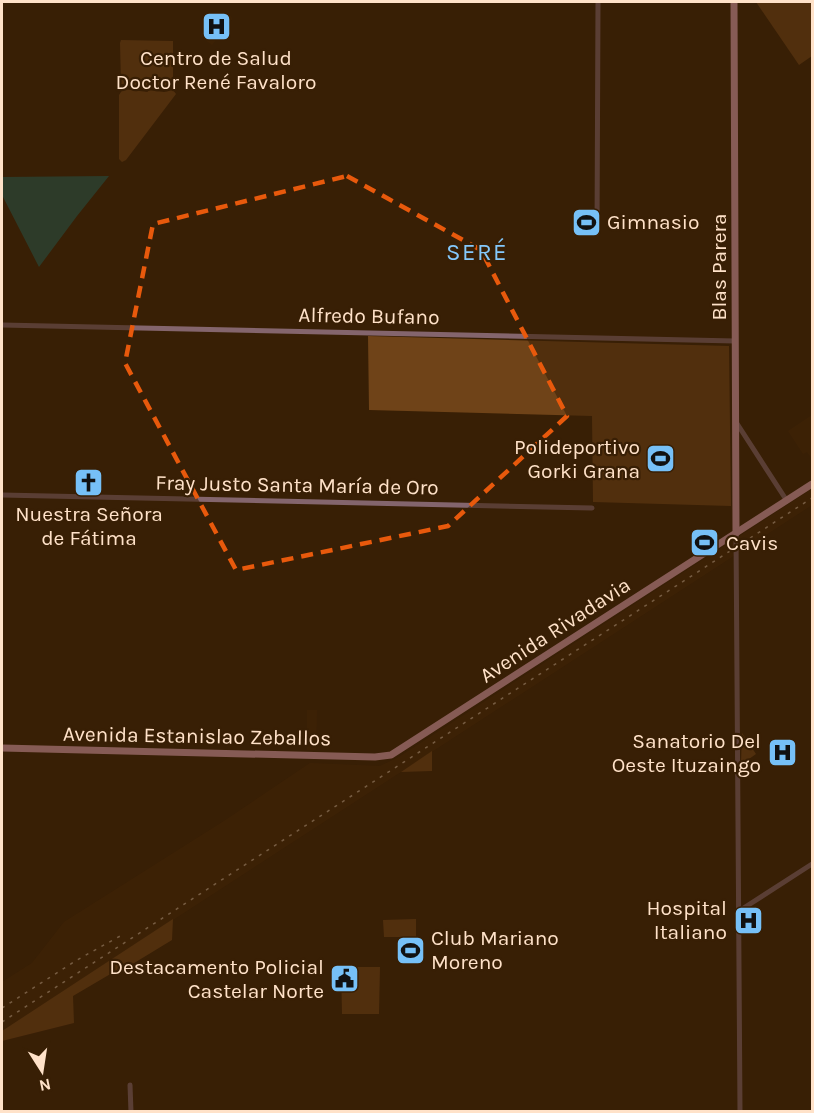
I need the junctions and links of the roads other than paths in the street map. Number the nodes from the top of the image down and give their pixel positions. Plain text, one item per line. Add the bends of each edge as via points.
1 (598, 2) edge
2 (734, 2) edge
3 (597, 233) dead end
4 (2, 325) edge
5 (735, 341) junction
6 (736, 422) junction
7 (813, 484) edge
8 (2, 495) edge
9 (787, 501) junction
10 (592, 508) dead end
11 (736, 533) junction
12 (2, 748) edge
13 (391, 754) joint
14 (813, 864) edge
15 (739, 911) junction
16 (130, 1085) dead end
17 (130, 1112) edge
18 (740, 1112) edge

1 - 3 street
2 - 5 main road, Blas Parera
4 - 5 street, Alfredo Bufano
5 - 6 main road, Blas Parera
6 - 9 street
6 - 11 main road, Blas Parera
7 - 9 main road, Avenida Rivadavia
8 - 10 street, Fray Justo Santa María de Oro
9 - 11 main road, Avenida Rivadavia
11 - 13 main road, Avenida Rivadavia
11 - 15 street
12 - 13 main road, Avenida Estanislao Zeballos via 375,757
14 - 15 street
15 - 18 street
16 - 17 street

